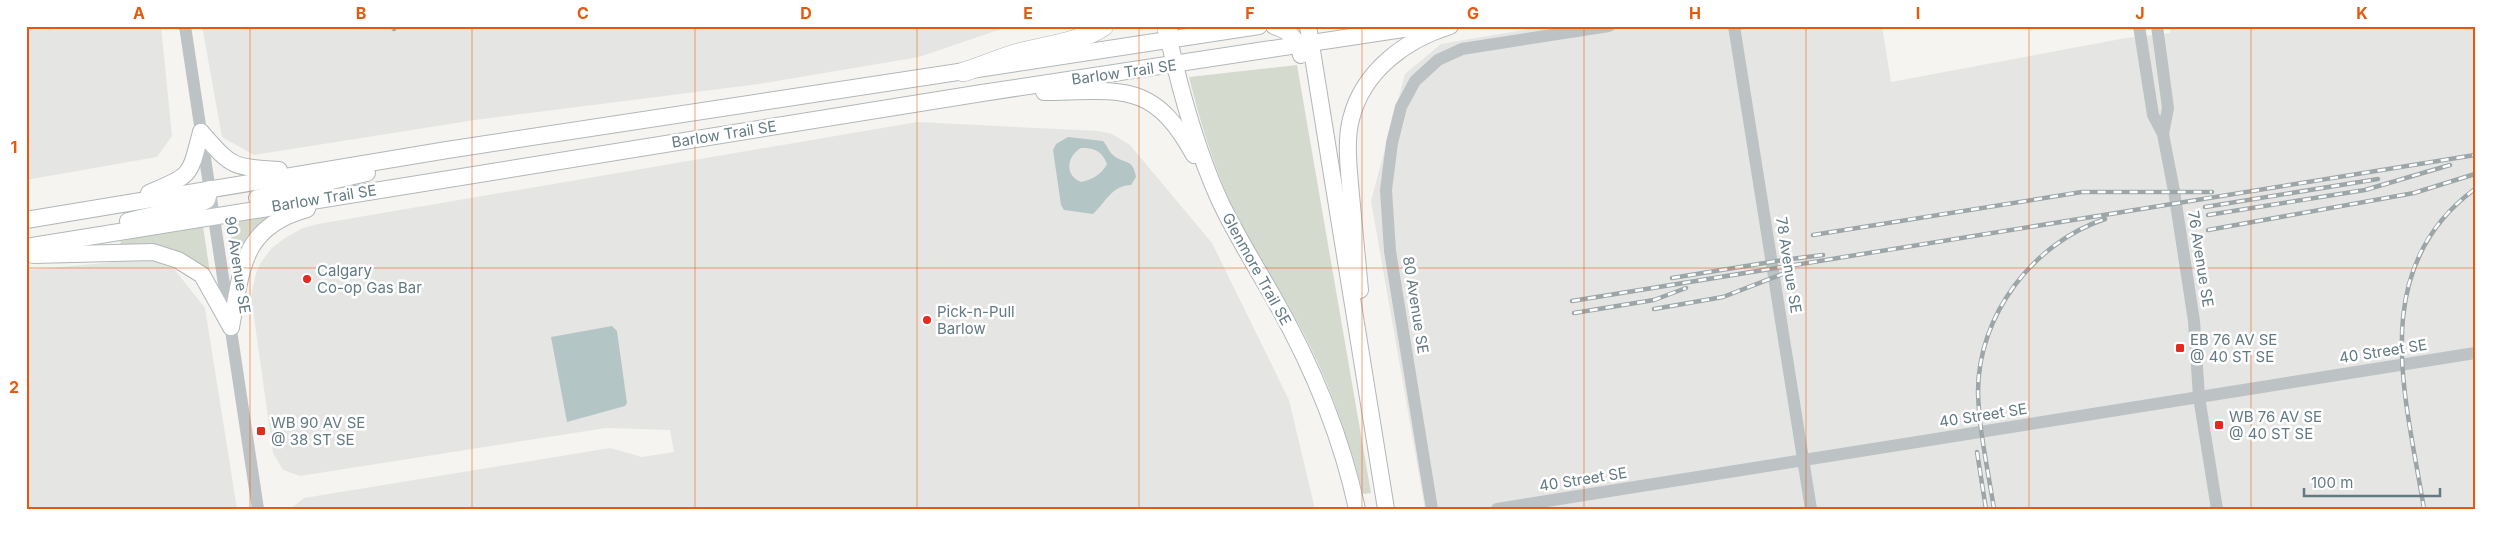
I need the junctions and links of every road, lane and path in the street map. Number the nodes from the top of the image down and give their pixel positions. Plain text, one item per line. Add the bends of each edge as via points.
1 (185, 26) edge
2 (1104, 26) edge
3 (1259, 26) edge
4 (1274, 26) edge
5 (1308, 26) edge
6 (1423, 26) edge
7 (1450, 26) edge
8 (1609, 26) edge
9 (1734, 26) edge
10 (2139, 26) edge
11 (2157, 26) edge
12 (1168, 33) edge
13 (1305, 45) junction
14 (1175, 64) junction
15 (963, 72) junction
16 (982, 93) junction
17 (201, 132) junction
18 (2163, 134) junction
19 (447, 150) junction
20 (328, 169) junction
21 (393, 188) junction
22 (210, 189) junction
23 (1219, 200) junction
24 (121, 205) junction
25 (214, 216) junction
26 (26, 220) edge
27 (84, 239) junction
28 (26, 247) edge
29 (26, 255) edge
30 (231, 327) junction
31 (2475, 353) edge
32 (1363, 370) junction
33 (2199, 397) junction
34 (1804, 461) junction
35 (258, 509) edge
36 (1357, 509) edge
37 (1386, 509) edge
38 (1432, 509) edge
39 (1497, 509) edge
40 (1811, 509) edge
41 (2217, 509) edge

1 - 17 street, 90 Avenue SE
2 - 15 highway via 1080,37 1020,52
3 - 12 main road, Barlow Trail SE
4 - 13 main road
5 - 13 main road
6 - 13 main road, Barlow Trail SE
7 - 32 main road via 1415,39 1388,59 1362,92 1351,119 1348,162 1364,327
8 - 38 street, 80 Avenue SE via 1462,49 1438,60 1415,81 1401,107 1386,190 1390,251
9 - 34 street, 78 Avenue SE
10 - 18 street, 76 Avenue SE via 2153,115
11 - 18 street, 76 Avenue SE via 2168,108
12 - 14 main road, Glenmore Trail SE
12 - 15 main road, Barlow Trail SE
13 - 14 main road, Barlow Trail SE
13 - 32 main road via 1315,145 1344,252
14 - 16 main road, Barlow Trail SE
14 - 23 main road, Glenmore Trail SE via 1203,162
15 - 19 main road, Barlow Trail SE
16 - 21 main road, Barlow Trail SE
16 - 23 main road via 1114,92 1148,100 1161,109 1184,136
17 - 20 main road via 224,158 245,168
17 - 22 street, 90 Avenue SE
17 - 24 main road via 186,175
18 - 33 street, 76 Avenue SE via 2194,321
19 - 20 main road, Barlow Trail SE
19 - 25 main road via 429,158 233,204
20 - 22 main road, Barlow Trail SE
21 - 25 main road, Barlow Trail SE
21 - 30 main road via 290,214 260,234 243,263
22 - 24 main road, Barlow Trail SE
22 - 25 street, 90 Avenue SE
22 - 27 main road via 207,200 200,204 131,220
23 - 36 main road, Glenmore Trail SE via 1311,370 1334,431
24 - 26 main road, Barlow Trail SE
25 - 27 main road, Barlow Trail SE
25 - 30 street, 90 Avenue SE
27 - 28 main road, Barlow Trail SE
29 - 30 main road via 153,252 178,260 202,275
30 - 35 street, 90 Avenue SE
31 - 33 street, 40 Street SE
32 - 37 main road
33 - 34 street, 40 Street SE
33 - 41 street, 76 Avenue SE
34 - 39 street, 40 Street SE
34 - 40 street, 78 Avenue SE

